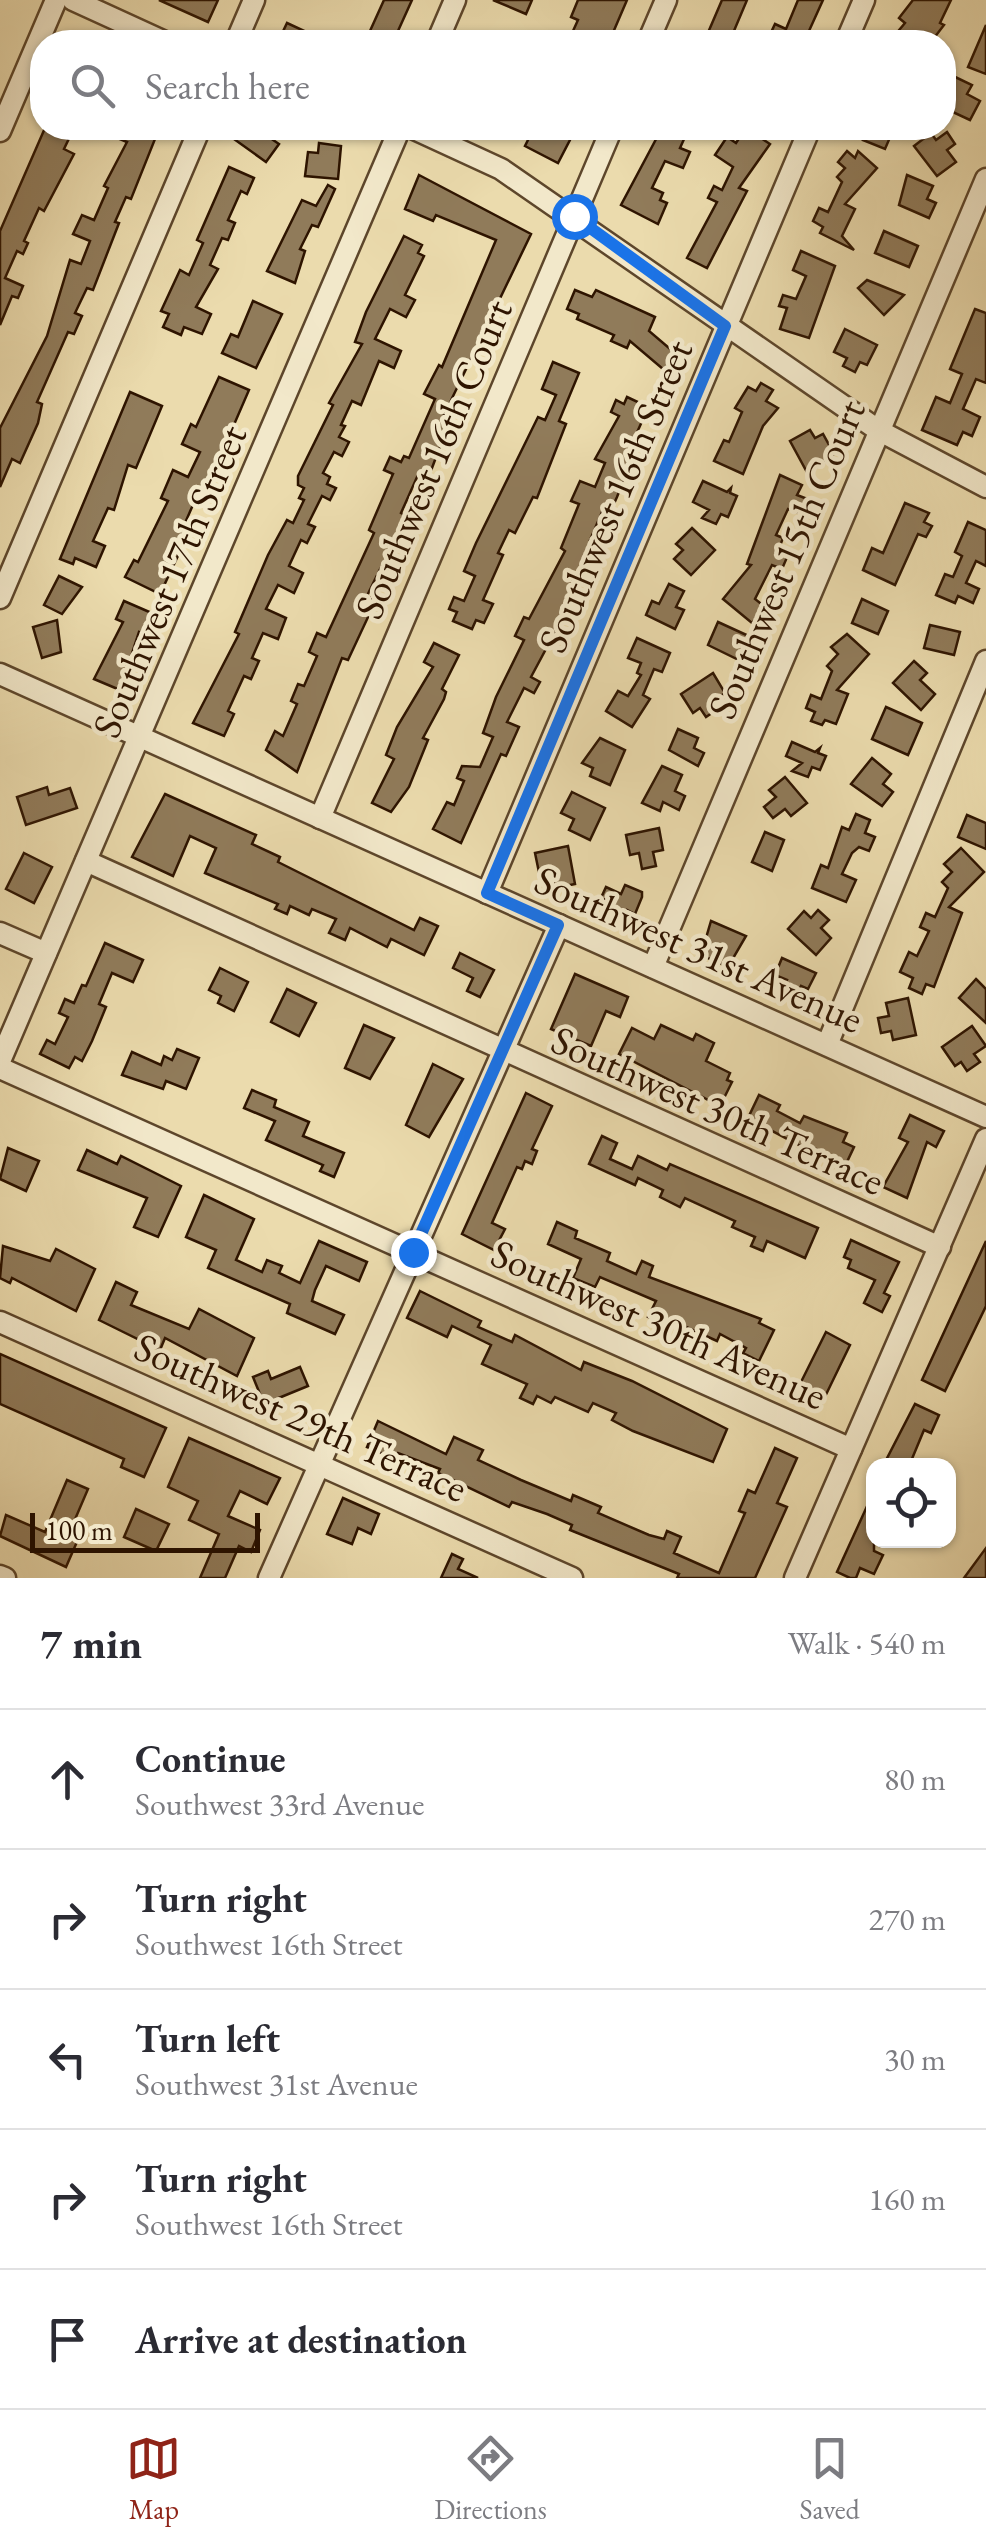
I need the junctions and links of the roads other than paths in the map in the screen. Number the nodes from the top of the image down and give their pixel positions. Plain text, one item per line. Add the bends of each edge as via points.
1 (56, 0) edge
2 (72, 0) edge
3 (254, 0) edge
4 (455, 0) edge
5 (666, 0) edge
6 (864, 0) edge
7 (43, 30) edge
8 (138, 30) edge
9 (241, 30) edge
10 (442, 30) edge
11 (653, 30) edge
12 (851, 30) edge
13 (30, 61) edge
14 (0, 131) edge
15 (195, 140) edge
16 (395, 140) edge
17 (439, 140) edge
18 (607, 140) edge
19 (805, 140) edge
20 (986, 178) edge
21 (574, 216) junction
22 (725, 326) junction
23 (878, 430) junction
24 (986, 487) edge
25 (0, 598) edge
26 (986, 661) edge
27 (0, 674) edge
28 (141, 738) junction
29 (320, 818) junction
30 (86, 861) junction
31 (487, 893) junction
32 (558, 925) junction
33 (0, 933) edge
34 (46, 953) junction
35 (653, 967) junction
36 (828, 1045) junction
37 (502, 1051) junction
38 (0, 1064) edge
39 (986, 1116) edge
40 (986, 1139) edge
41 (940, 1247) junction
42 (413, 1252) junction
43 (0, 1322) edge
44 (851, 1449) junction
45 (319, 1462) junction
46 (269, 1578) edge
47 (572, 1578) edge
48 (795, 1578) edge

1 - 7 street
2 - 8 street
3 - 9 street
4 - 10 street
5 - 11 street
6 - 12 street
13 - 14 street
15 - 25 street
16 - 28 street, Southwest 17th Street
17 - 21 street via 501,168
18 - 21 street, Southwest 16th Court
19 - 22 street, Southwest 16th Street
20 - 23 street, Southwest 15th Court
21 - 22 street
21 - 29 street, Southwest 16th Court
22 - 23 street
22 - 31 street, Southwest 16th Street
23 - 24 street
23 - 35 street, Southwest 15th Court
26 - 36 street
27 - 28 street, Southwest 31st Avenue
28 - 29 street, Southwest 31st Avenue
28 - 30 street, Southwest 17th Street
29 - 31 street, Southwest 31st Avenue
30 - 34 street, Southwest 17th Street
30 - 37 street, Southwest 30th Terrace
31 - 32 street, Southwest 31st Avenue
32 - 35 street, Southwest 31st Avenue
32 - 37 street
33 - 34 street
34 - 38 street, Southwest 17th Street
35 - 36 street, Southwest 31st Avenue
36 - 39 street, Southwest 31st Avenue
37 - 41 street, Southwest 30th Terrace
37 - 42 street
38 - 42 street, Southwest 30th Avenue
40 - 41 street
41 - 44 street
42 - 44 street, Southwest 30th Avenue
42 - 45 street
43 - 45 street, Southwest 29th Terrace
44 - 48 street
45 - 46 street
45 - 47 street, Southwest 29th Terrace

